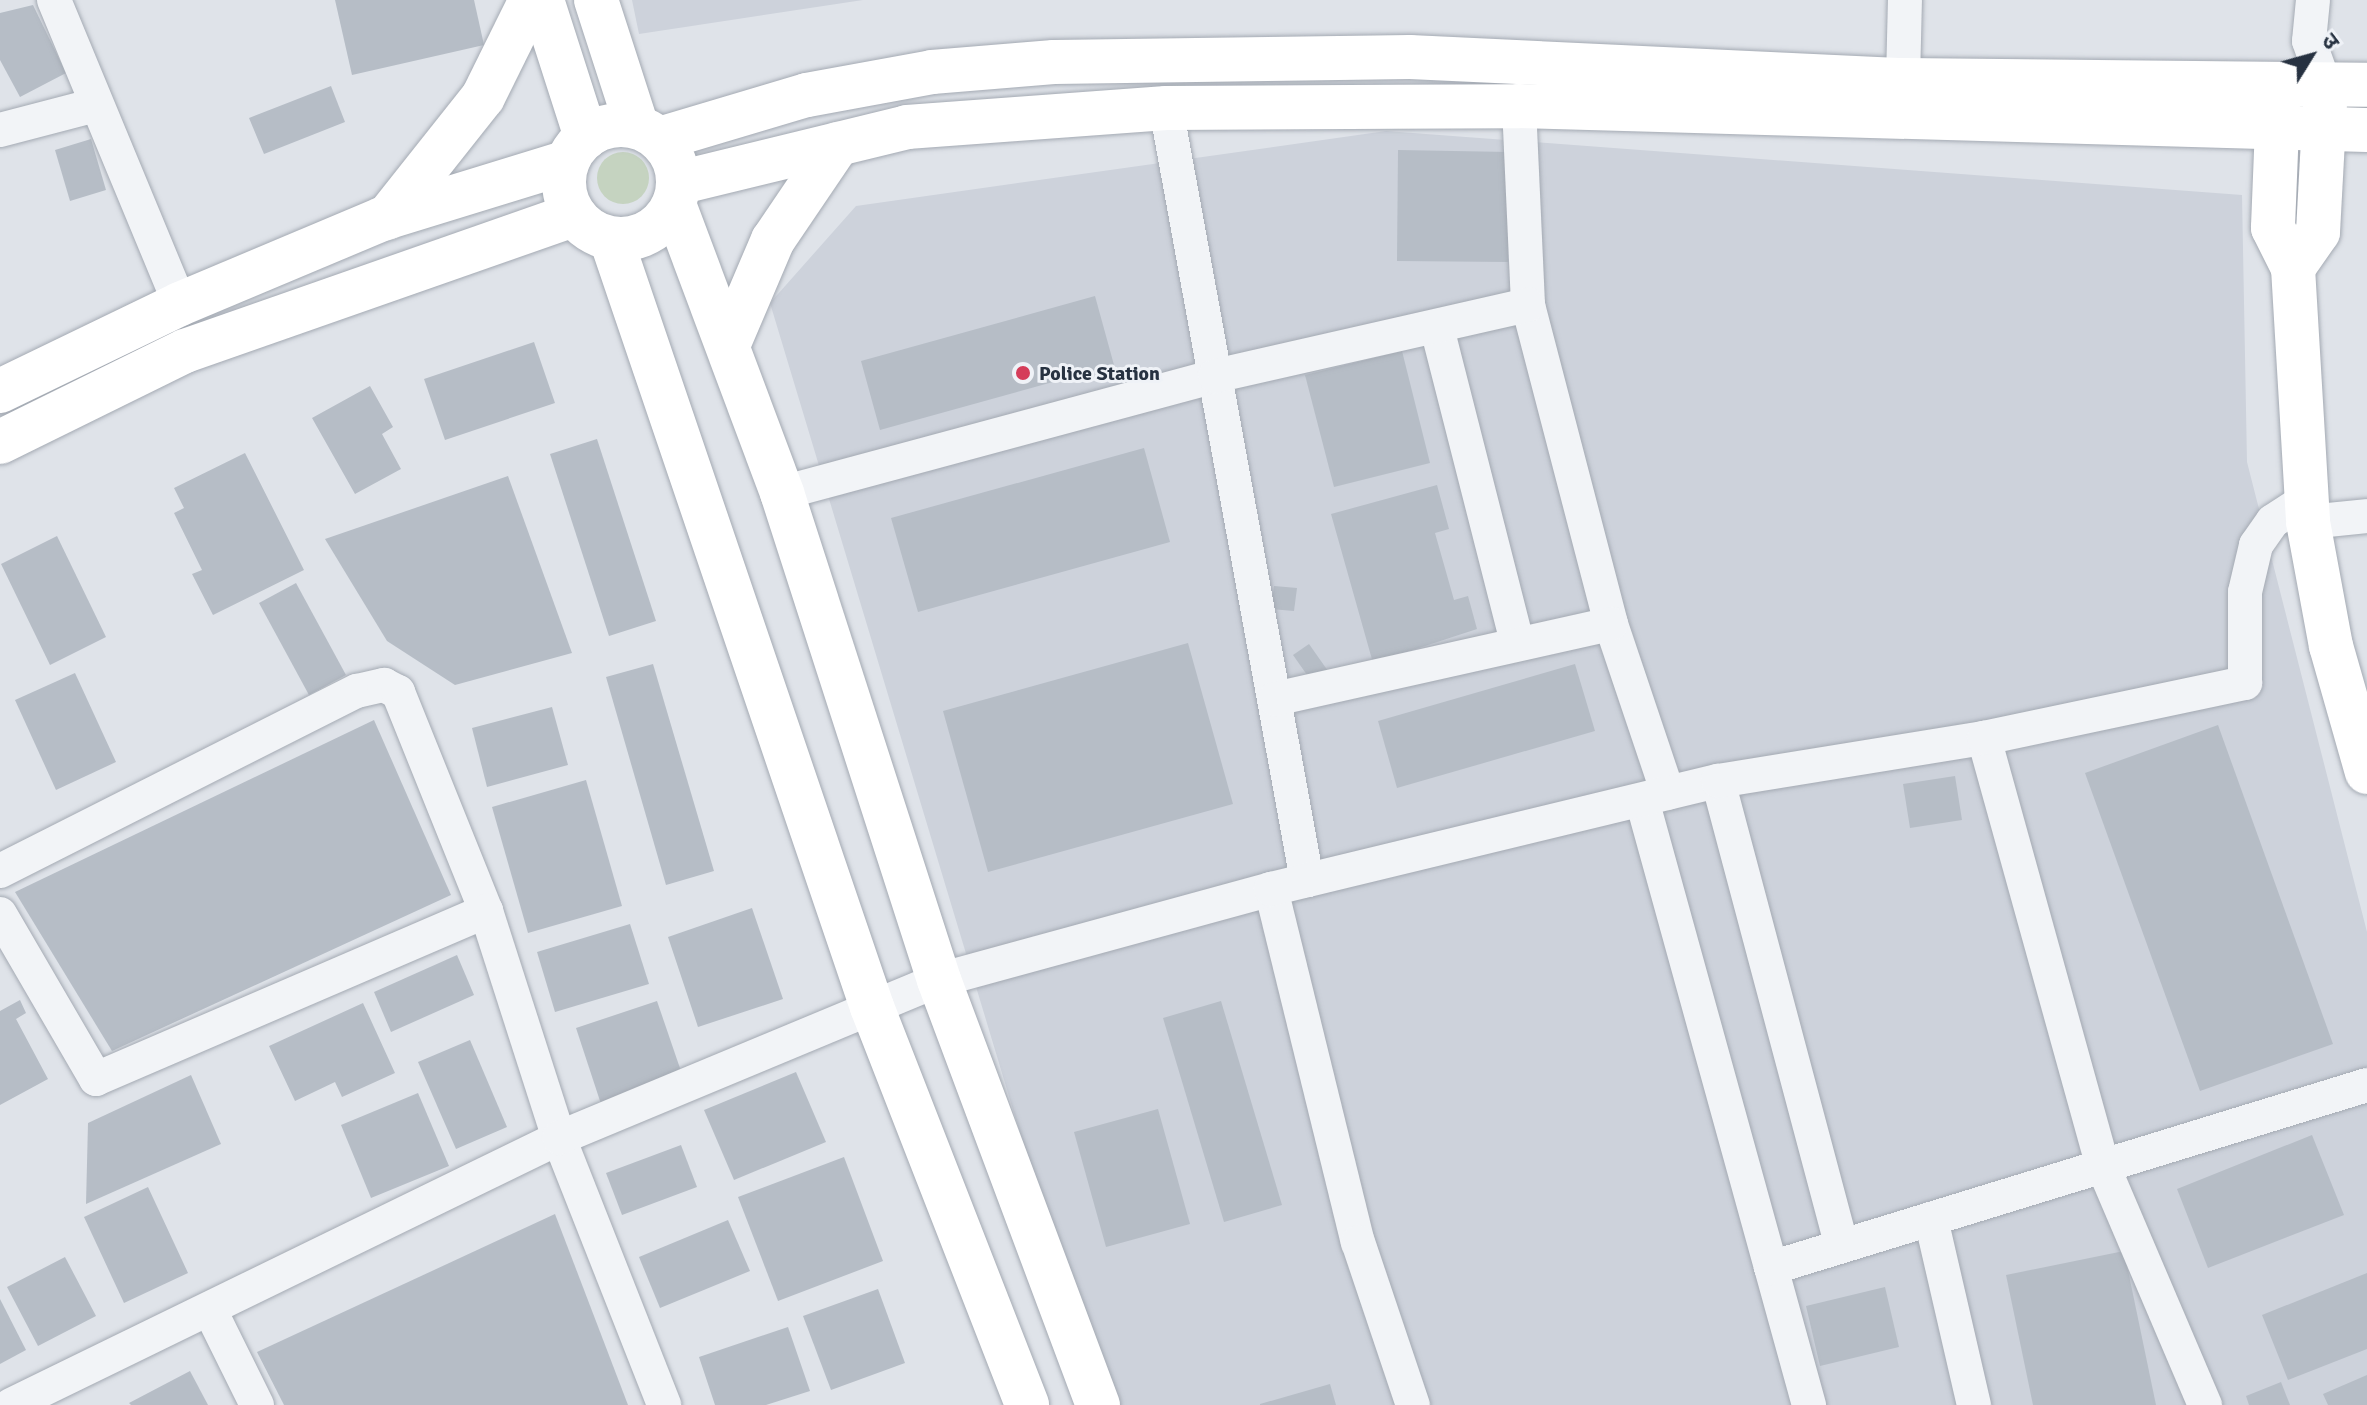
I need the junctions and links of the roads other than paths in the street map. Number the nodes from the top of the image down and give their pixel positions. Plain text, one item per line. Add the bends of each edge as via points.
1 (54, 0) edge
2 (531, 0) edge
3 (542, 0) edge
4 (596, 0) edge
5 (1905, 0) edge
6 (2313, 0) edge
7 (2309, 41) junction
8 (1903, 80) junction
9 (2346, 85) edge
10 (2279, 86) junction
11 (92, 106) junction
12 (1519, 106) junction
13 (1166, 108) junction
14 (0, 130) edge
15 (2275, 131) junction
16 (2346, 131) edge
17 (648, 133) junction
18 (838, 144) junction
19 (576, 149) junction
20 (676, 194) junction
21 (574, 215) junction
22 (387, 218) junction
23 (611, 239) junction
24 (2293, 268) junction
25 (180, 304) junction
26 (1528, 305) junction
27 (1437, 328) junction
28 (729, 343) junction
29 (1215, 376) junction
30 (0, 391) edge
31 (0, 442) edge
32 (782, 493) junction
33 (2308, 510) junction
34 (2367, 516) edge
35 (1611, 624) junction
36 (1517, 642) junction
37 (1275, 699) junction
38 (1984, 738) junction
39 (2367, 772) edge
40 (1718, 781) junction
41 (1655, 796) junction
42 (0, 871) edge
43 (1307, 880) junction
44 (1271, 889) junction
45 (486, 911) junction
46 (0, 914) edge
47 (939, 980) junction
48 (872, 1007) junction
49 (2367, 1085) edge
50 (559, 1138) junction
51 (2103, 1166) junction
52 (1931, 1219) junction
53 (1842, 1246) junction
54 (1771, 1268) junction
55 (210, 1310) junction
56 (11, 1405) edge
57 (257, 1405) edge
58 (664, 1405) edge
59 (1027, 1405) edge
60 (1098, 1405) edge
61 (1413, 1405) edge
62 (1809, 1405) edge
63 (1974, 1405) edge
64 (2205, 1405) edge

1 - 11 street
2 - 22 main road via 483,97
3 - 19 main road
4 - 17 main road
5 - 8 street
6 - 7 street
7 - 9 street
7 - 10 street
8 - 10 main road
8 - 17 main road via 1410,57 1054,62 932,72
9 - 10 main road
9 - 16 main road
10 - 15 main road
11 - 14 street
11 - 25 street
12 - 13 main road
12 - 15 main road
12 - 26 street
13 - 18 main road via 966,120
13 - 29 street
15 - 16 main road
15 - 24 main road via 2273,228
16 - 24 main road via 2318,232
17 - 19 main road via 610,125
17 - 20 main road
18 - 20 main road
18 - 28 main road via 773,240
19 - 21 main road
19 - 22 main road
20 - 23 main road via 659,225
20 - 28 main road
21 - 23 main road
21 - 31 main road via 185,351
22 - 25 main road
23 - 48 main road
24 - 33 main road
25 - 30 main road
26 - 27 street
26 - 35 street
27 - 29 street
27 - 36 street
28 - 32 main road
29 - 32 street
29 - 37 street
32 - 47 main road
33 - 34 street
33 - 38 street via 2273,521 2256,545 2245,592 2245,683
33 - 39 main road via 2331,646
35 - 36 street
35 - 41 street
36 - 37 street
37 - 43 street
38 - 40 street
38 - 51 street
40 - 41 street
40 - 53 street
41 - 43 street
41 - 54 street
42 - 45 street via 357,691 384,685 409,706
43 - 44 street
44 - 47 street
44 - 61 street via 1358,1242
45 - 46 street via 96,1079
45 - 50 street
47 - 48 street
47 - 60 main road
48 - 50 street
48 - 59 main road
49 - 51 street
50 - 55 street
50 - 58 street
51 - 52 street
51 - 64 street
52 - 53 street
52 - 63 street
53 - 54 street
54 - 62 street
55 - 56 street
55 - 57 street

